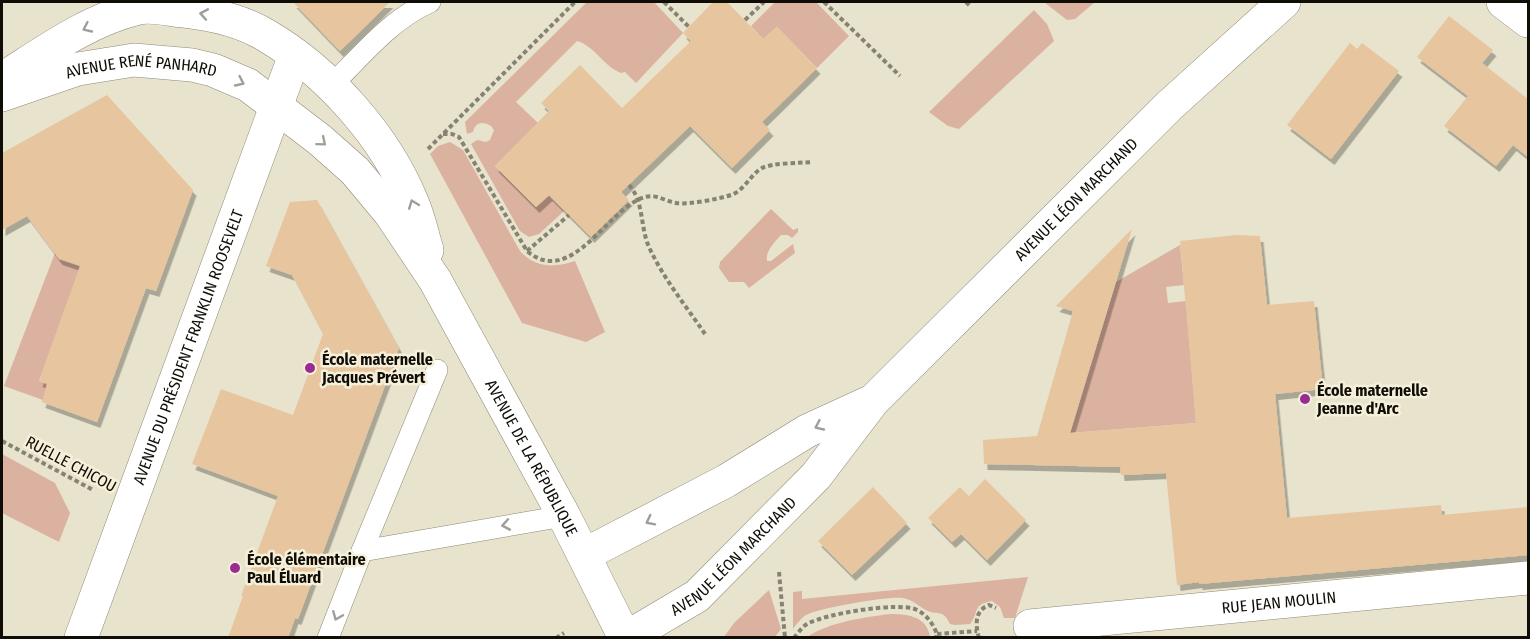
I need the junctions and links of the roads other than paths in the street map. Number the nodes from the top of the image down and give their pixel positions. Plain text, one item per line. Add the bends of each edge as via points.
1 (430, 2) edge
2 (1284, 2) edge
3 (1503, 2) edge
4 (141, 4) edge
5 (1528, 21) edge
6 (295, 55) junction
7 (2, 79) edge
8 (331, 86) junction
9 (2, 95) edge
10 (276, 105) junction
11 (435, 280) junction
12 (437, 370) dead end
13 (873, 401) junction
14 (564, 516) junction
15 (362, 551) junction
16 (584, 555) junction
17 (1528, 578) edge
18 (1030, 626) dead end
19 (81, 638) edge
20 (328, 638) edge
21 (625, 638) edge

1 - 8 lane via 392,26
2 - 13 main road, AVENUE LÉON MARCHAND via 1169,106
3 - 5 main road
6 -> 4 main road, AVENUE RENÉ PANHARD via 266,35 231,20
4 -> 7 main road, AVENUE RENÉ PANHARD via 73,34
6 - 8 main road, AVENUE DE LA RÉPUBLIQUE
6 - 10 main road, AVENUE DU PRÉSIDENT FRANKLIN ROOSEVELT
11 -> 8 main road, AVENUE DE LA RÉPUBLIQUE via 413,203 396,168
9 -> 10 main road, AVENUE RENÉ PANHARD via 78,69 134,60 213,70 248,85
10 -> 11 main road, AVENUE DE LA RÉPUBLIQUE via 355,171 390,213
10 - 19 main road, AVENUE DU PRÉSIDENT FRANKLIN ROOSEVELT
11 - 14 main road, AVENUE DE LA RÉPUBLIQUE
12 - 15 lane
13 -> 16 main road, AVENUE LÉON MARCHAND via 807,431 726,481
13 - 21 main road, AVENUE LÉON MARCHAND via 816,476 697,596
14 -> 15 lane
14 - 16 main road, AVENUE DE LA RÉPUBLIQUE
15 -> 20 lane
16 - 21 main road, AVENUE DE LA RÉPUBLIQUE
17 - 18 main road, RUE JEAN MOULIN

